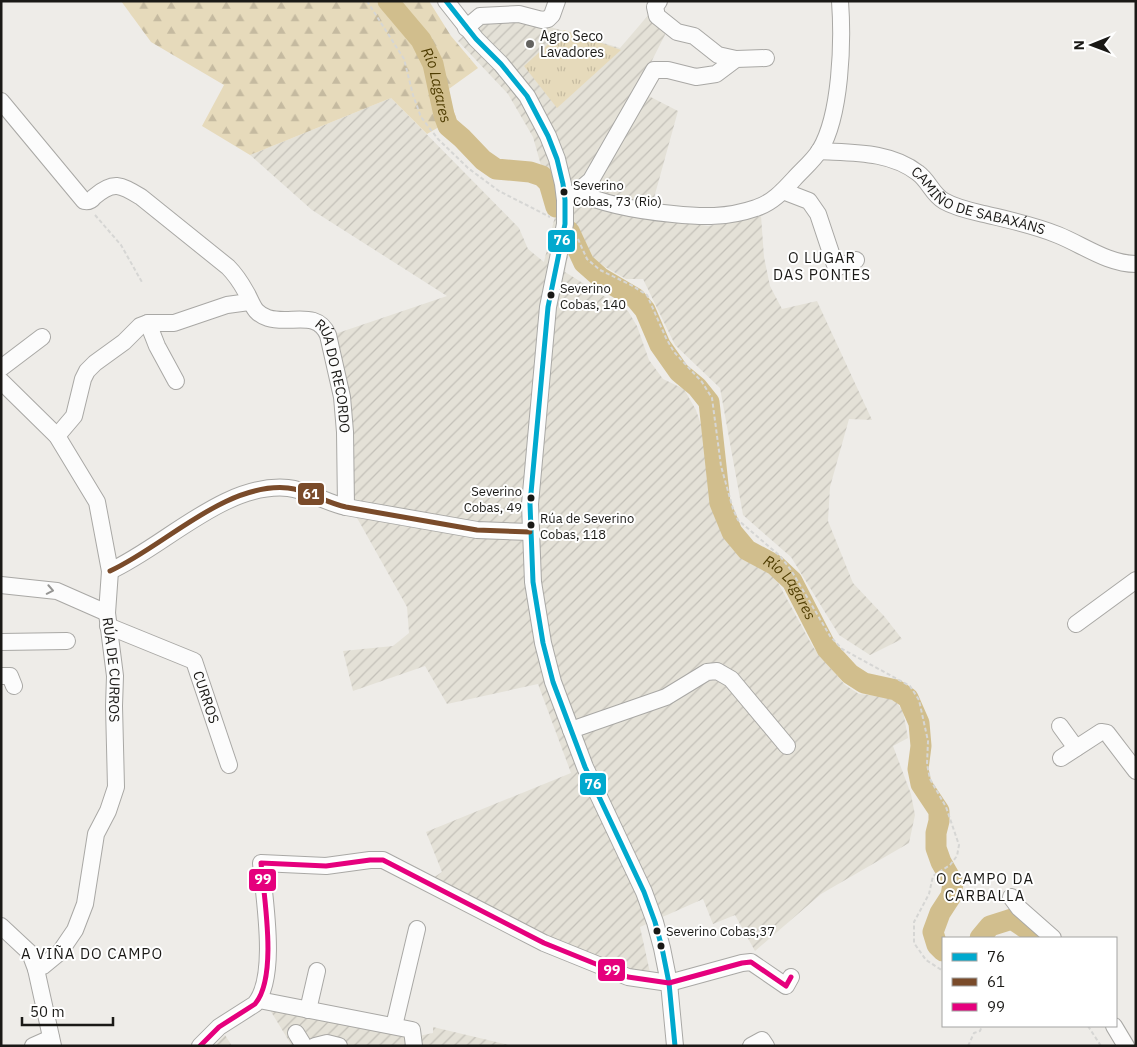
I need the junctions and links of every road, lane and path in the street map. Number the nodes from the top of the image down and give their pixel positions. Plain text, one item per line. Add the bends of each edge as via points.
1 (367, 1) edge
2 (446, 1) edge
3 (557, 1) edge
4 (659, 1) edge
5 (840, 1) edge
6 (466, 28) junction
7 (766, 58) dead end
8 (736, 59) junction
9 (1, 101) edge
10 (819, 151) junction
11 (783, 191) junction
12 (571, 196) junction
13 (82, 200) junction
14 (556, 220) dead end
15 (576, 235) dead end
16 (856, 260) dead end
17 (1136, 264) edge
18 (143, 284) dead end
19 (249, 302) junction
20 (148, 323) junction
21 (42, 337) dead end
22 (1, 368) edge
23 (176, 380) dead end
24 (1, 381) edge
25 (57, 436) junction
26 (346, 507) junction
27 (530, 532) junction
28 (110, 572) junction
29 (1136, 580) edge
30 (1, 585) edge
31 (108, 620) junction
32 (1076, 624) dead end
33 (1, 642) edge
34 (67, 642) dead end
35 (1, 676) edge
36 (14, 686) dead end
37 (1060, 726) dead end
38 (571, 730) junction
39 (787, 746) dead end
40 (1076, 748) junction
41 (1061, 758) dead end
42 (229, 765) dead end
43 (1136, 771) edge
44 (1010, 897) dead end
45 (1, 926) edge
46 (417, 929) dead end
47 (1052, 937) edge
48 (36, 969) junction
49 (942, 970) edge
50 (317, 971) dead end
51 (791, 977) dead end
52 (669, 984) junction
53 (258, 1000) junction
54 (308, 1010) junction
55 (394, 1026) junction
56 (982, 1027) edge
57 (1089, 1027) edge
58 (1115, 1027) edge
59 (52, 1042) edge
60 (32, 1046) edge
61 (200, 1046) edge
62 (315, 1046) edge
63 (339, 1046) edge
64 (414, 1046) edge
65 (675, 1046) edge
66 (739, 1046) edge
67 (750, 1046) edge
68 (766, 1046) edge
69 (968, 1046) edge
70 (1101, 1046) edge
71 (1126, 1046) edge

1 - 14 path via 404,59 421,117 438,140 499,192
2 - 6 street
3 - 6 street via 548,19 519,14 480,16
4 - 8 street via 655,7 656,16 677,32 694,36 718,55
5 - 10 street via 842,30 838,90 828,131
6 - 12 street via 527,96
7 - 8 street
8 - 12 street via 716,74 696,77 654,70 591,180
9 - 13 street
10 - 11 street
10 - 17 street, CAMIÑO DE SABAXÁNS via 868,153 892,160 918,173 944,201 1044,229 1108,259
11 - 12 street via 756,208 706,218
11 - 16 street via 809,201 818,214 836,268
12 - 27 street via 545,333
13 - 18 path via 121,245
13 - 19 street, RÚA DO RECORDO via 91,200 110,186 117,185 141,197 228,267 244,288
15 - 49 path via 587,259 600,270 647,295 674,352 712,398 721,466 738,520 780,556 830,636 842,649 910,686 919,700 928,740 930,779 946,807 959,845 957,856 950,865 933,876 929,894 914,922 914,943 926,960
19 - 20 street via 227,305 174,323
19 - 26 street, RÚA DO RECORDO via 257,312 270,319 310,320 325,327 342,397
20 - 23 street
20 - 25 street via 140,326 87,371 74,416
21 - 22 street
24 - 25 street, RÚA DE CURROS
25 - 28 street, RÚA DE CURROS via 97,502
26 - 27 street via 477,530
26 - 28 street via 290,488 273,488 234,497
27 - 38 street via 533,582 543,643
28 - 31 street, RÚA DE CURROS
29 - 32 street
30 -> 31 street, CURROS via 56,590
31 - 42 street, CURROS via 194,661
31 - 48 street, RÚA DE CURROS via 115,676 116,787 96,834 85,904 75,930 60,952
33 - 34 street
35 - 36 street via 10,676
37 - 40 street
38 - 39 street via 666,697 707,672 717,671 732,680
38 - 52 street via 644,892 662,948
40 - 41 street
40 - 43 street via 1101,732 1107,733
44 - 47 street
45 - 48 street via 30,953
46 - 55 street
48 - 59 street
50 - 54 street
51 - 52 street via 786,986 750,962
52 - 53 street via 628,977 544,943 383,860 326,866 261,863 268,954 267,975
52 - 65 street
53 - 54 street
53 - 61 street
54 - 55 street
55 - 64 street via 412,1030
56 - 69 path via 974,1033
57 - 70 path
58 - 71 street
59 - 60 street
62 - 63 street via 327,1043
66 - 67 street
67 - 68 street via 762,1040

